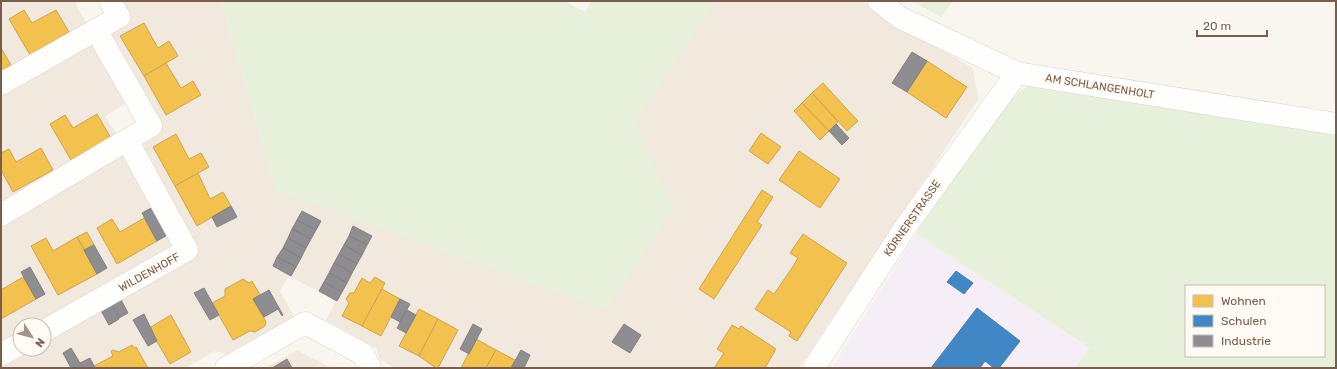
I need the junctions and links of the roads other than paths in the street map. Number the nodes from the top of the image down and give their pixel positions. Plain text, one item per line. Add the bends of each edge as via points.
1 (110, 1) edge
2 (879, 1) edge
3 (96, 30) junction
4 (1017, 73) junction
5 (1, 84) edge
6 (1336, 124) edge
7 (128, 140) junction
8 (1, 215) edge
9 (52, 326) edge
10 (12, 349) edge
11 (1, 355) edge
12 (226, 368) edge
13 (370, 368) edge
14 (814, 368) edge

1 - 3 street via 119,17
2 - 4 street, AM SCHLANGENHOLT via 899,17
3 - 5 street
3 - 7 street via 151,126
4 - 6 street, AM SCHLANGENHOLT
4 - 14 street, KÖRNERSTRASSE via 904,229
7 - 8 street
7 - 9 street, WILDENHOFF via 187,250
10 - 11 street
12 - 13 street via 305,323 363,354

